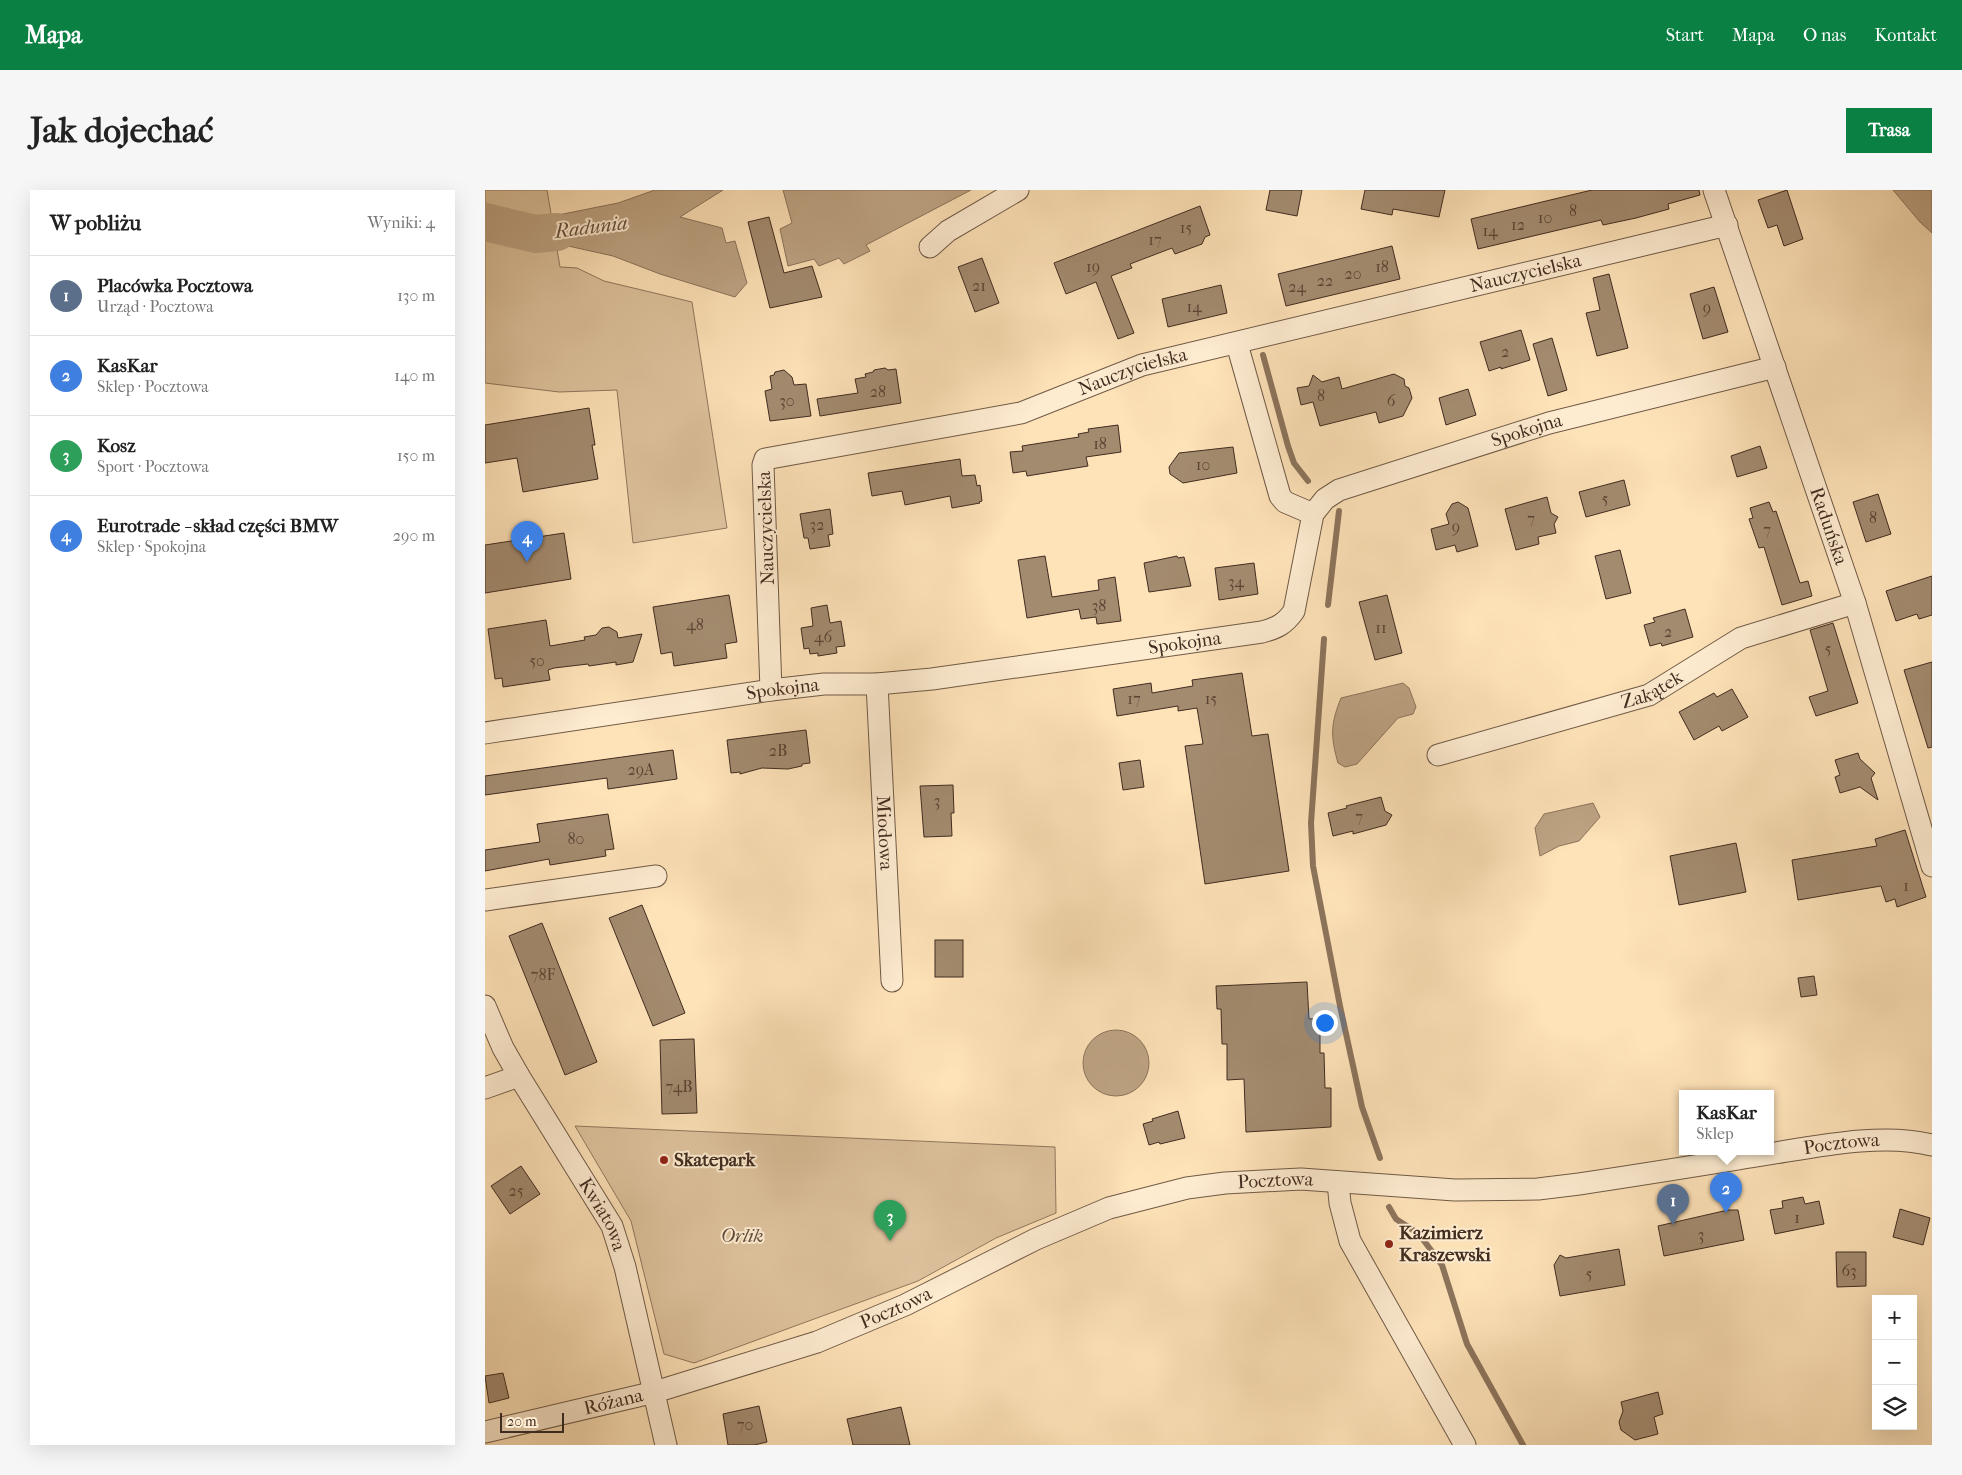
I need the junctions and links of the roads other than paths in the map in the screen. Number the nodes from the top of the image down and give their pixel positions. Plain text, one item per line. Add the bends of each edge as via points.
1 (1018, 190) edge
2 (1714, 190) edge
3 (1727, 225) junction
4 (930, 247) dead end
5 (1237, 344) junction
6 (1775, 367) junction
7 (1313, 514) junction
8 (1855, 603) junction
9 (877, 684) junction
10 (771, 690) junction
11 (485, 733) edge
12 (1438, 755) dead end
13 (1932, 866) edge
14 (656, 876) dead end
15 (485, 900) edge
16 (892, 981) dead end
17 (485, 1006) edge
18 (519, 1076) junction
19 (485, 1088) edge
20 (1932, 1145) edge
21 (1774, 1154) edge
22 (1765, 1155) edge
23 (1338, 1182) junction
24 (655, 1392) junction
25 (485, 1432) edge
26 (666, 1445) edge
27 (1465, 1445) edge

1 - 4 street via 948,231
2 - 3 street, Raduńska
3 - 5 street, Nauczycielska
3 - 6 street, Raduńska
5 - 7 street via 1280,496 1285,502
5 - 10 street, Nauczycielska via 1142,365 1021,413 765,459
6 - 7 street, Spokojna via 1549,423 1443,456 1339,490 1325,499
6 - 8 street, Raduńska
7 - 9 street, Spokojna via 1294,611 1287,621 1275,628 932,679
8 - 12 street, Zakątek via 1741,638 1649,695
8 - 13 street, Raduńska
9 - 10 street, Spokojna via 824,684
9 - 16 street, Miodowa
10 - 11 street, Spokojna
14 - 15 street
17 - 18 street, Kwiatowa
18 - 19 street
18 - 24 street, Kwiatowa via 612,1226
20 - 21 street, Pocztowa via 1891,1140
22 - 23 street, Pocztowa via 1539,1189 1455,1190
23 - 24 street, Pocztowa via 1301,1179 1225,1183 1187,1188 1109,1208 1036,1239 905,1305 817,1342
23 - 27 street via 1350,1241
24 - 25 street, Różana
24 - 26 street, Kwiatowa

